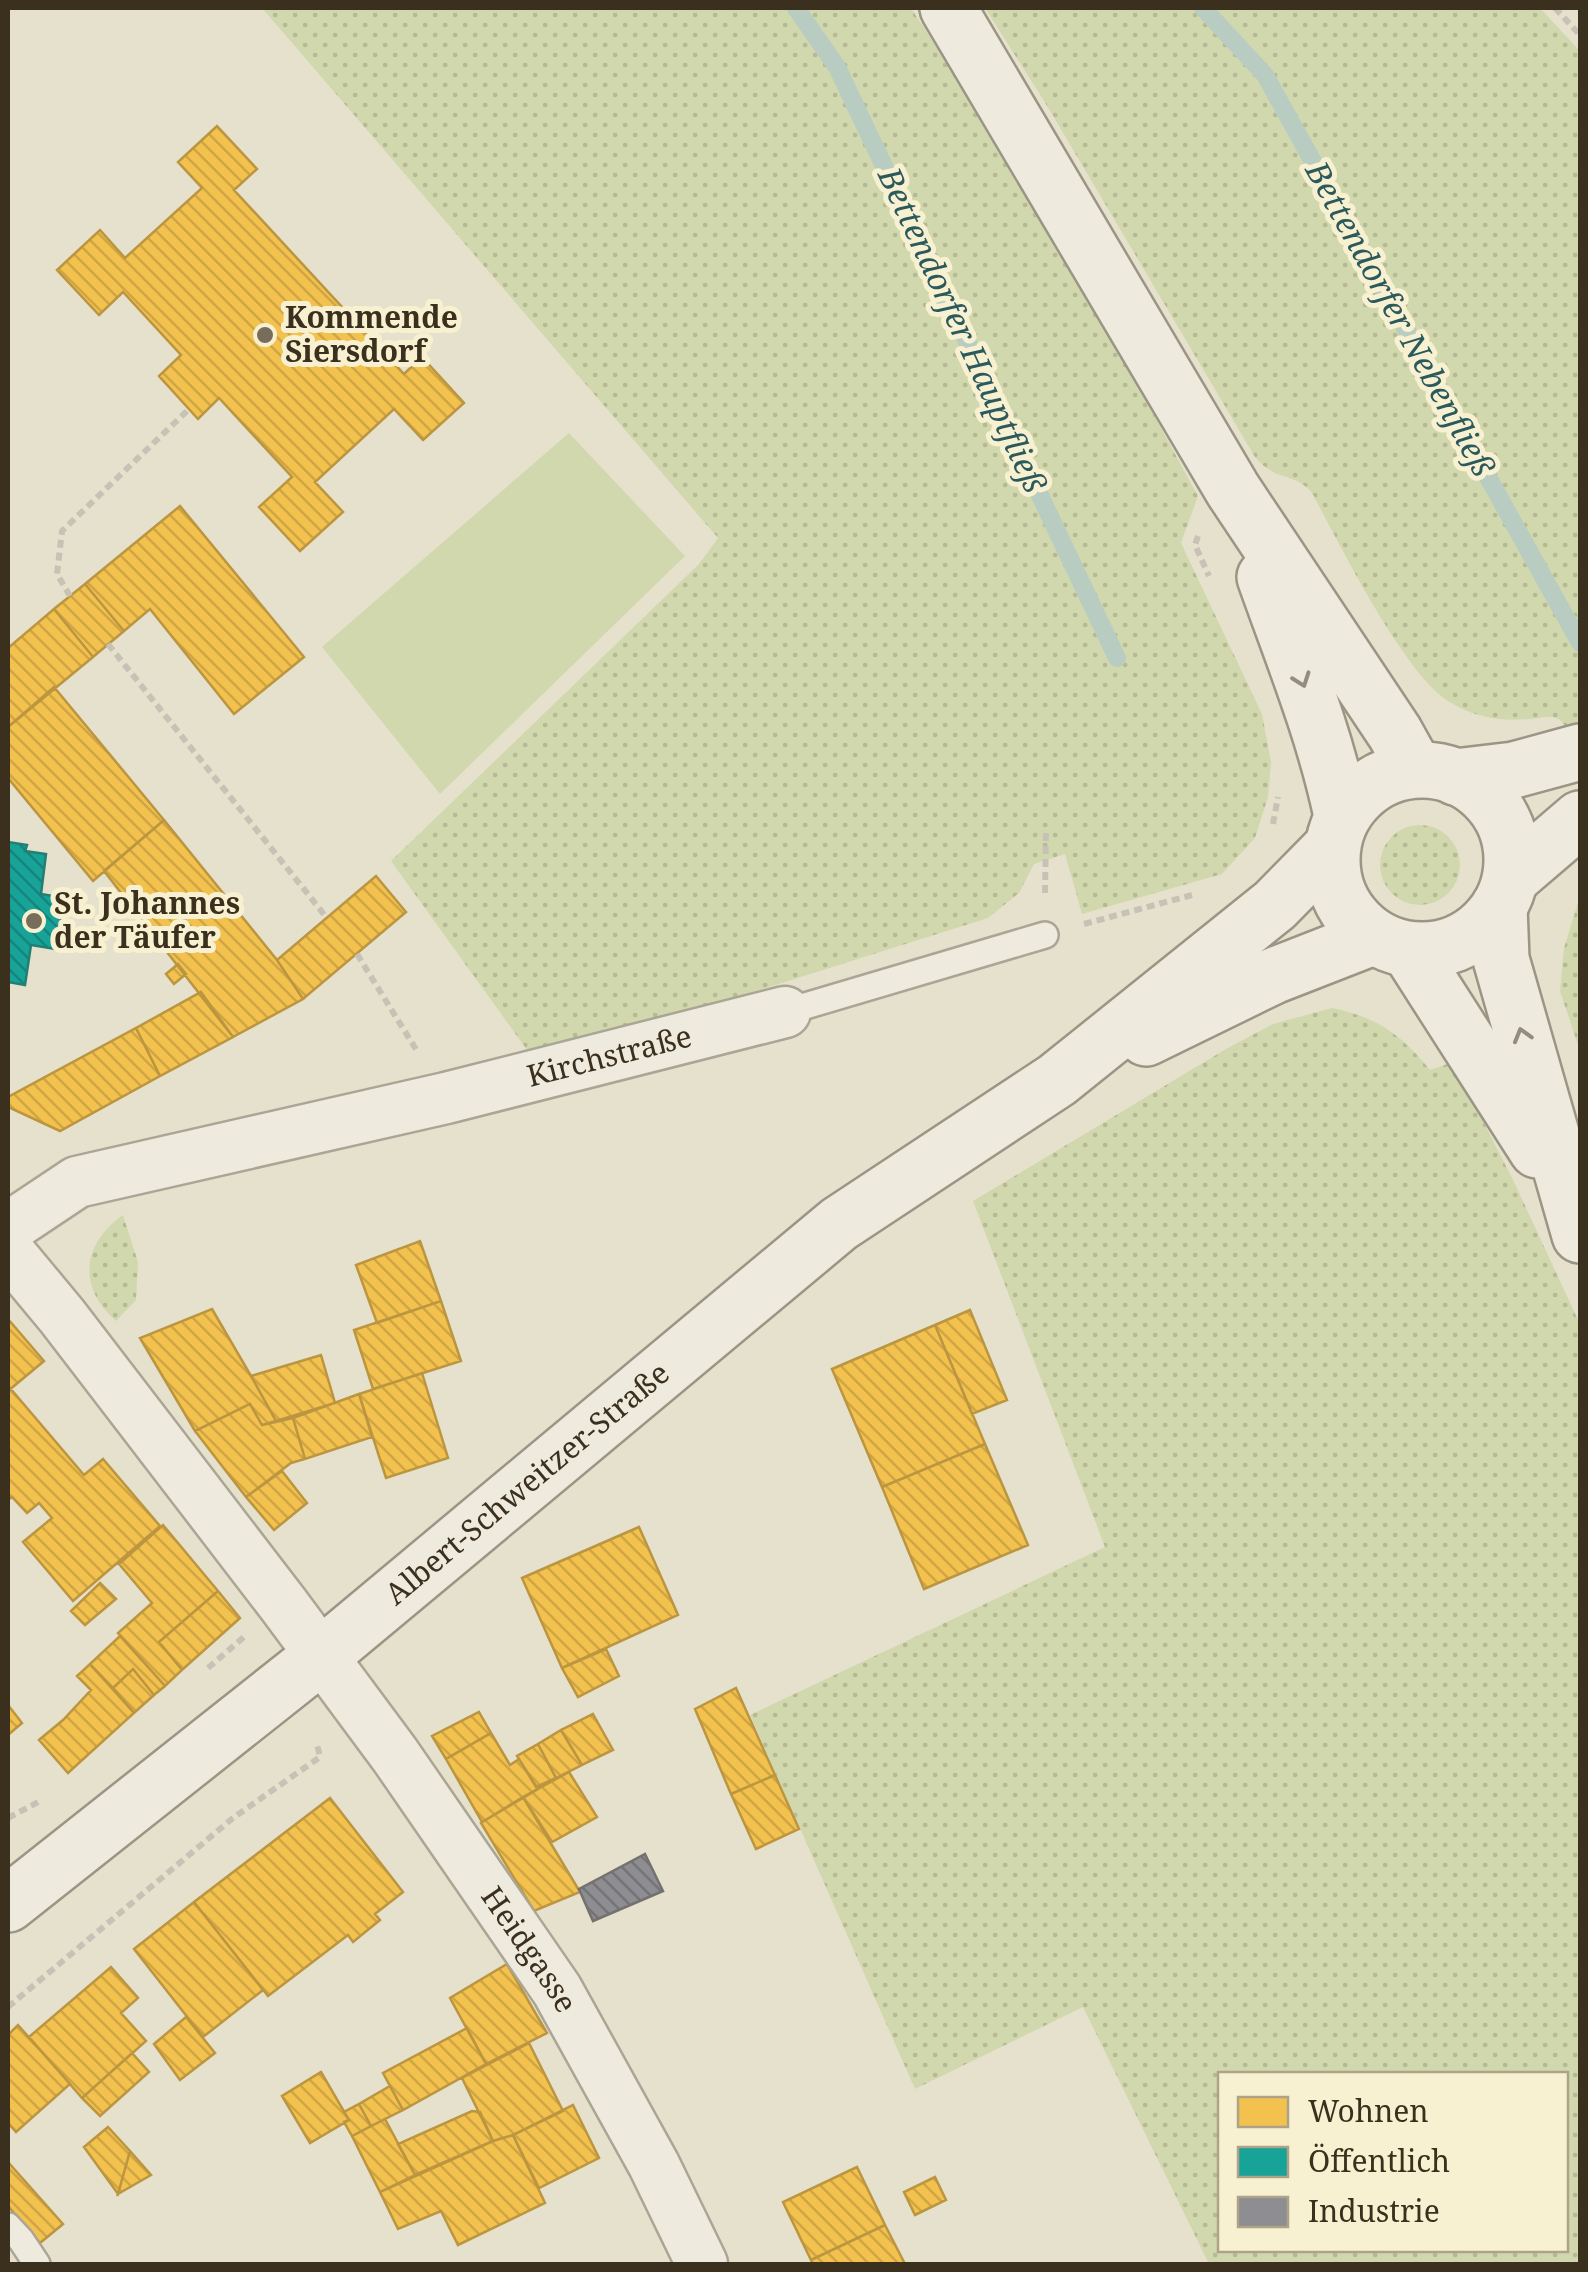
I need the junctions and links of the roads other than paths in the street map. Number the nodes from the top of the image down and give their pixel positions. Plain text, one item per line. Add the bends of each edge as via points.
1 (948, 8) edge
2 (1232, 490) junction
3 (1580, 752) edge
4 (1435, 773) junction
5 (1580, 819) edge
6 (1337, 831) junction
7 (1505, 892) junction
8 (1045, 935) road end
9 (1391, 944) junction
10 (785, 1012) joint
11 (1057, 1080) junction
12 (1574, 1216) edge
13 (8, 1228) edge
14 (8, 1251) edge
15 (321, 1656) junction
16 (8, 1904) edge
17 (8, 2226) edge
18 (36, 2264) edge
19 (702, 2264) edge

1 - 2 main road
2 - 4 main road via 1395,733
2 -> 6 main road via 1311,704
3 - 4 main road via 1514,770
4 - 6 main road via 1368,786
4 - 7 main road via 1482,791 1502,818 1513,858
5 - 7 main road
6 - 9 main road via 1333,882 1343,906
6 - 11 main road, Albert-Schweitzer-Straße via 1275,905
7 - 9 main road via 1468,938 1451,946
12 -> 7 main road via 1500,959
8 - 10 lane, Kirchstraße
9 - 11 main road, Albert-Schweitzer-Straße via 1273,976
9 - 12 main road
10 - 13 street, Kirchstraße via 76,1182
11 - 15 main road, Albert-Schweitzer-Straße via 840,1224
14 - 15 street
15 - 16 main road, Albert-Schweitzer-Straße
15 - 19 street, Heidgasse via 557,1990
17 - 18 lane

